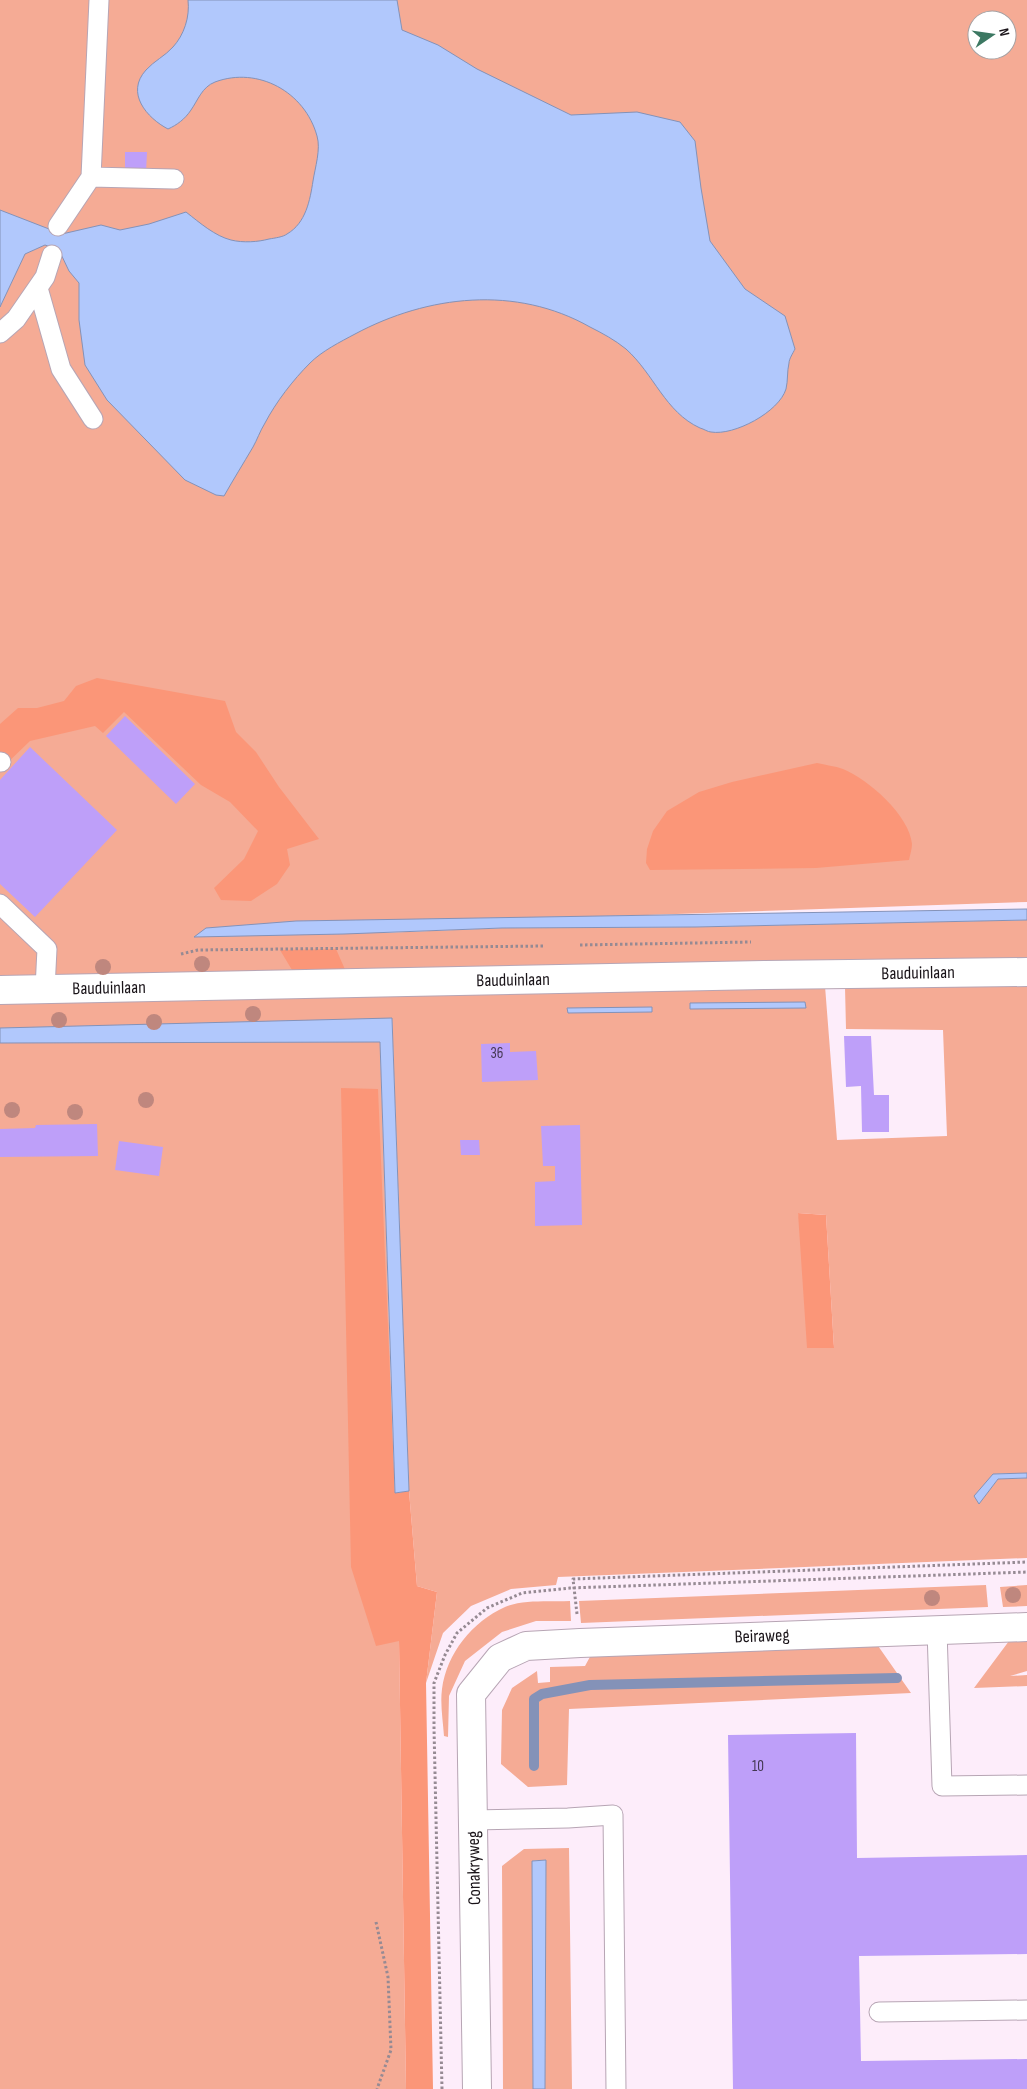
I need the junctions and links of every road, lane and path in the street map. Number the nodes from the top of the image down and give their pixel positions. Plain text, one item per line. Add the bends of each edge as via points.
1 (99, 0) edge
2 (91, 177) junction
3 (174, 179) dead end
4 (58, 226) dead end
5 (52, 255) dead end
6 (38, 288) junction
7 (0, 333) edge
8 (93, 419) dead end
9 (0, 904) edge
10 (1027, 972) edge
11 (45, 989) junction
12 (0, 990) edge
13 (1027, 1562) edge
14 (1027, 1572) edge
15 (574, 1588) junction
16 (1027, 1627) edge
17 (937, 1630) junction
18 (580, 1643) junction
19 (500, 1658) joint
20 (1027, 1785) edge
21 (473, 1820) junction
22 (376, 1922) dead end
23 (1027, 2010) edge
24 (880, 2012) dead end
25 (377, 2089) edge
26 (442, 2089) edge
27 (477, 2089) edge
28 (616, 2089) edge

1 - 2 lane
2 - 3 lane
2 - 4 lane
5 - 6 lane via 45,278
6 - 7 lane via 16,319
6 - 8 lane via 61,369
9 - 11 lane via 47,949
10 - 11 street, Bauduinlaan
11 - 12 street, Bauduinlaan
13 - 15 path via 573,1579
14 - 15 path
15 - 18 path
15 - 26 path via 522,1593 487,1608 457,1633 434,1683
16 - 17 street, Beiraweg
17 - 18 street, Beiraweg
17 - 20 lane via 942,1786
18 - 19 street, Beiraweg via 526,1646
19 - 21 street, Conakryweg via 471,1694
21 - 27 street, Conakryweg
21 - 28 lane via 613,1815
22 - 25 path via 388,1977 391,2050
23 - 24 lane

